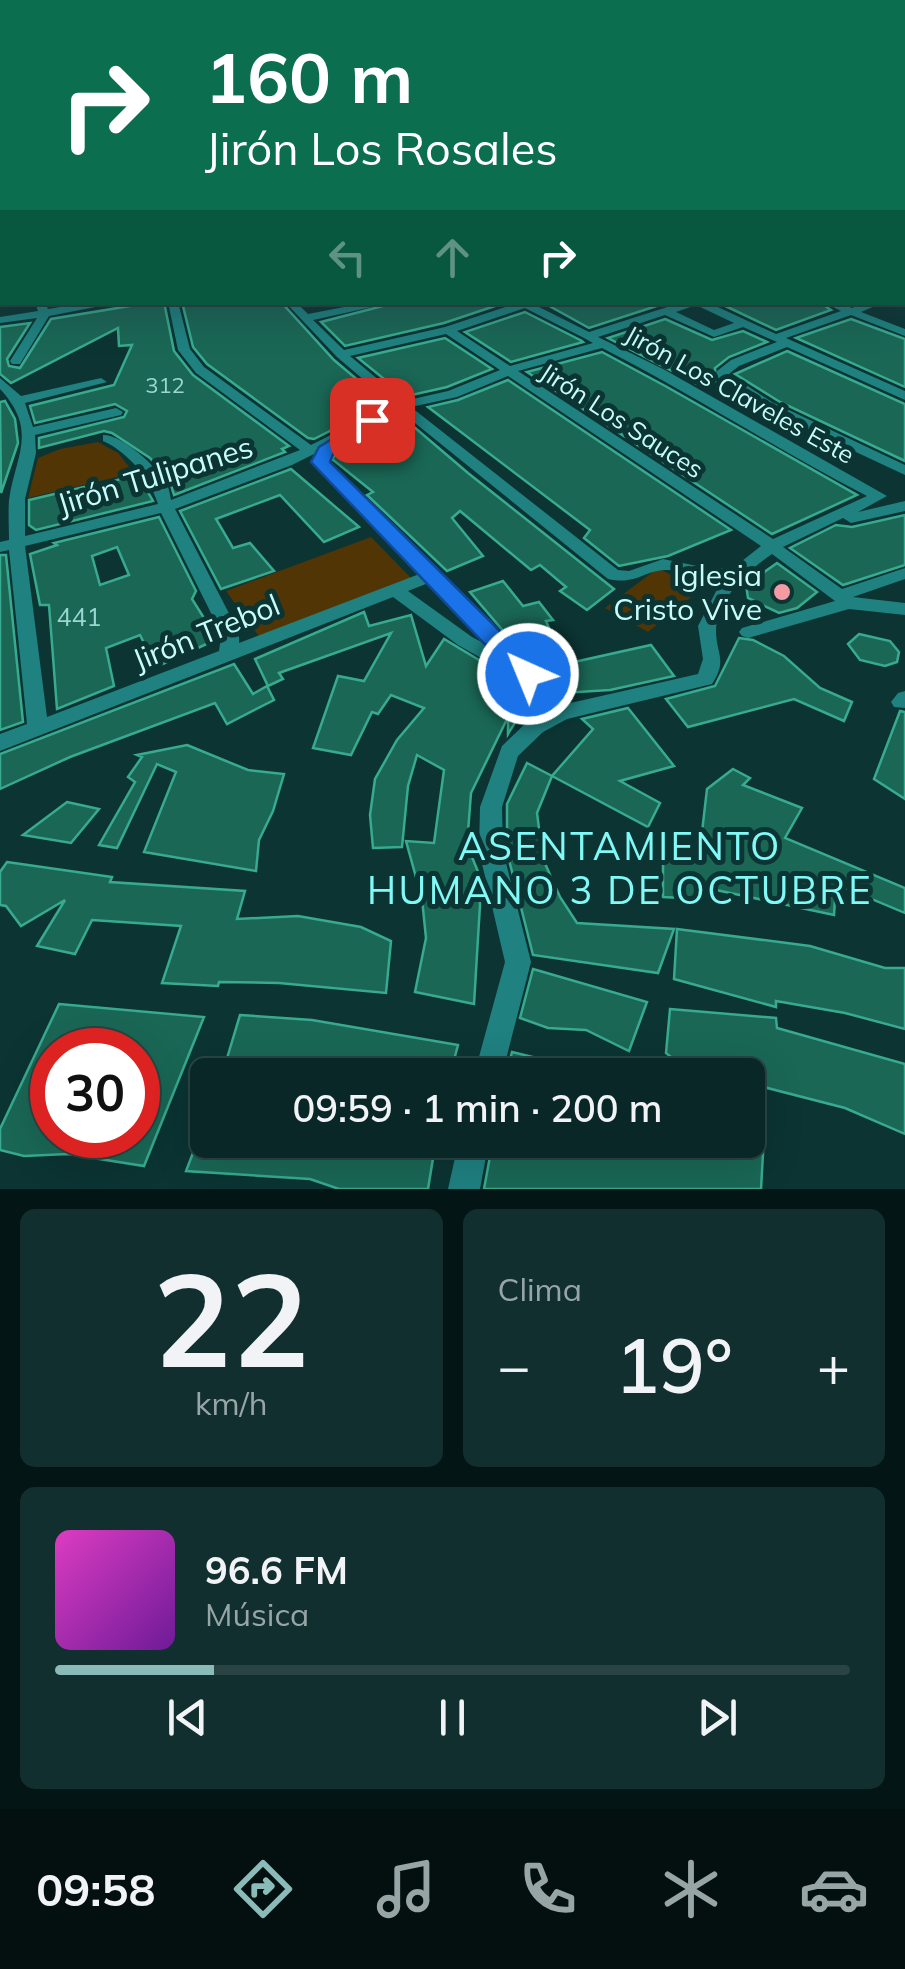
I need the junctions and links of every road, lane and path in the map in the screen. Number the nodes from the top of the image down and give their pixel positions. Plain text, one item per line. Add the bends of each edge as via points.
1 (79, 305) edge
2 (175, 305) edge
3 (293, 305) edge
4 (374, 305) edge
5 (527, 305) edge
6 (532, 305) edge
7 (687, 305) edge
8 (704, 305) edge
9 (835, 305) edge
10 (872, 305) edge
11 (42, 308) edge
12 (666, 312) junction
13 (852, 312) junction
14 (304, 318) junction
15 (0, 320) edge
16 (746, 322) junction
17 (448, 330) junction
18 (905, 333) edge
19 (588, 336) junction
20 (781, 340) junction
21 (604, 344) junction
22 (341, 354) junction
23 (16, 361) dead end
24 (507, 372) junction
25 (0, 382) edge
26 (102, 382) dead end
27 (905, 396) edge
28 (18, 401) junction
29 (402, 405) junction
30 (116, 412) dead end
31 (376, 415) junction
32 (28, 432) junction
33 (108, 438) dead end
34 (309, 450) junction
35 (905, 471) edge
36 (905, 506) edge
37 (166, 507) junction
38 (811, 527) junction
39 (8, 546) edge
40 (772, 546) junction
41 (738, 573) junction
42 (905, 573) edge
43 (434, 575) junction
44 (395, 590) junction
45 (844, 600) junction
46 (905, 608) edge
47 (748, 632) dead end
48 (228, 656) junction
49 (528, 674) junction
50 (562, 713) junction
51 (38, 729) junction
52 (0, 743) edge
53 (493, 1058) edge
54 (470, 1158) edge
55 (464, 1189) edge

1 - 11 street
2 - 34 street via 184,350 200,370
3 - 14 street
4 - 14 street
5 - 17 street
6 - 19 street, Jirón Los Claveles Este
7 - 12 street
8 - 16 street
9 - 13 street
10 - 13 street
11 - 15 street
11 - 23 street
12 - 16 street via 714,334
12 - 19 street
13 - 18 street
13 - 20 street
14 - 22 street
16 - 20 street
17 - 22 street
17 - 24 street, Jirón Los Sauces
19 - 21 street, Jirón Los Claveles Este
20 - 27 street
20 - 35 street via 722,374 767,405
21 - 24 street, Jirón Tulipanes
21 - 38 street, Jirón Los Claveles Este via 878,493
22 - 29 street
24 - 29 street, Jirón Tulipanes
24 - 40 street, Jirón Los Sauces
25 - 28 street
26 - 28 street
28 - 32 street
29 - 31 street, Jirón Tulipanes
29 - 41 street via 614,575 663,564
30 - 32 street
31 - 34 street, Jirón Tulipanes
31 - 43 street via 320,462
32 - 39 street
33 - 37 street via 159,484
34 - 37 street, Jirón Tulipanes
36 - 38 street
37 - 39 street, Jirón Tulipanes
37 - 48 street via 225,622
38 - 40 street
39 - 51 street
40 - 41 street
40 - 45 street, Jirón Los Sauces
41 - 50 street via 706,628 715,656 705,679
42 - 45 street
43 - 44 street, Jirón Trebol
43 - 49 street
44 - 48 street, Jirón Trebol
44 - 49 street via 465,641
45 - 46 street
45 - 47 street
48 - 51 street, Jirón Trebol
49 - 50 street
50 - 53 street via 509,752 490,806 491,851 518,962
51 - 52 street, Jirón Trebol
54 - 55 street

